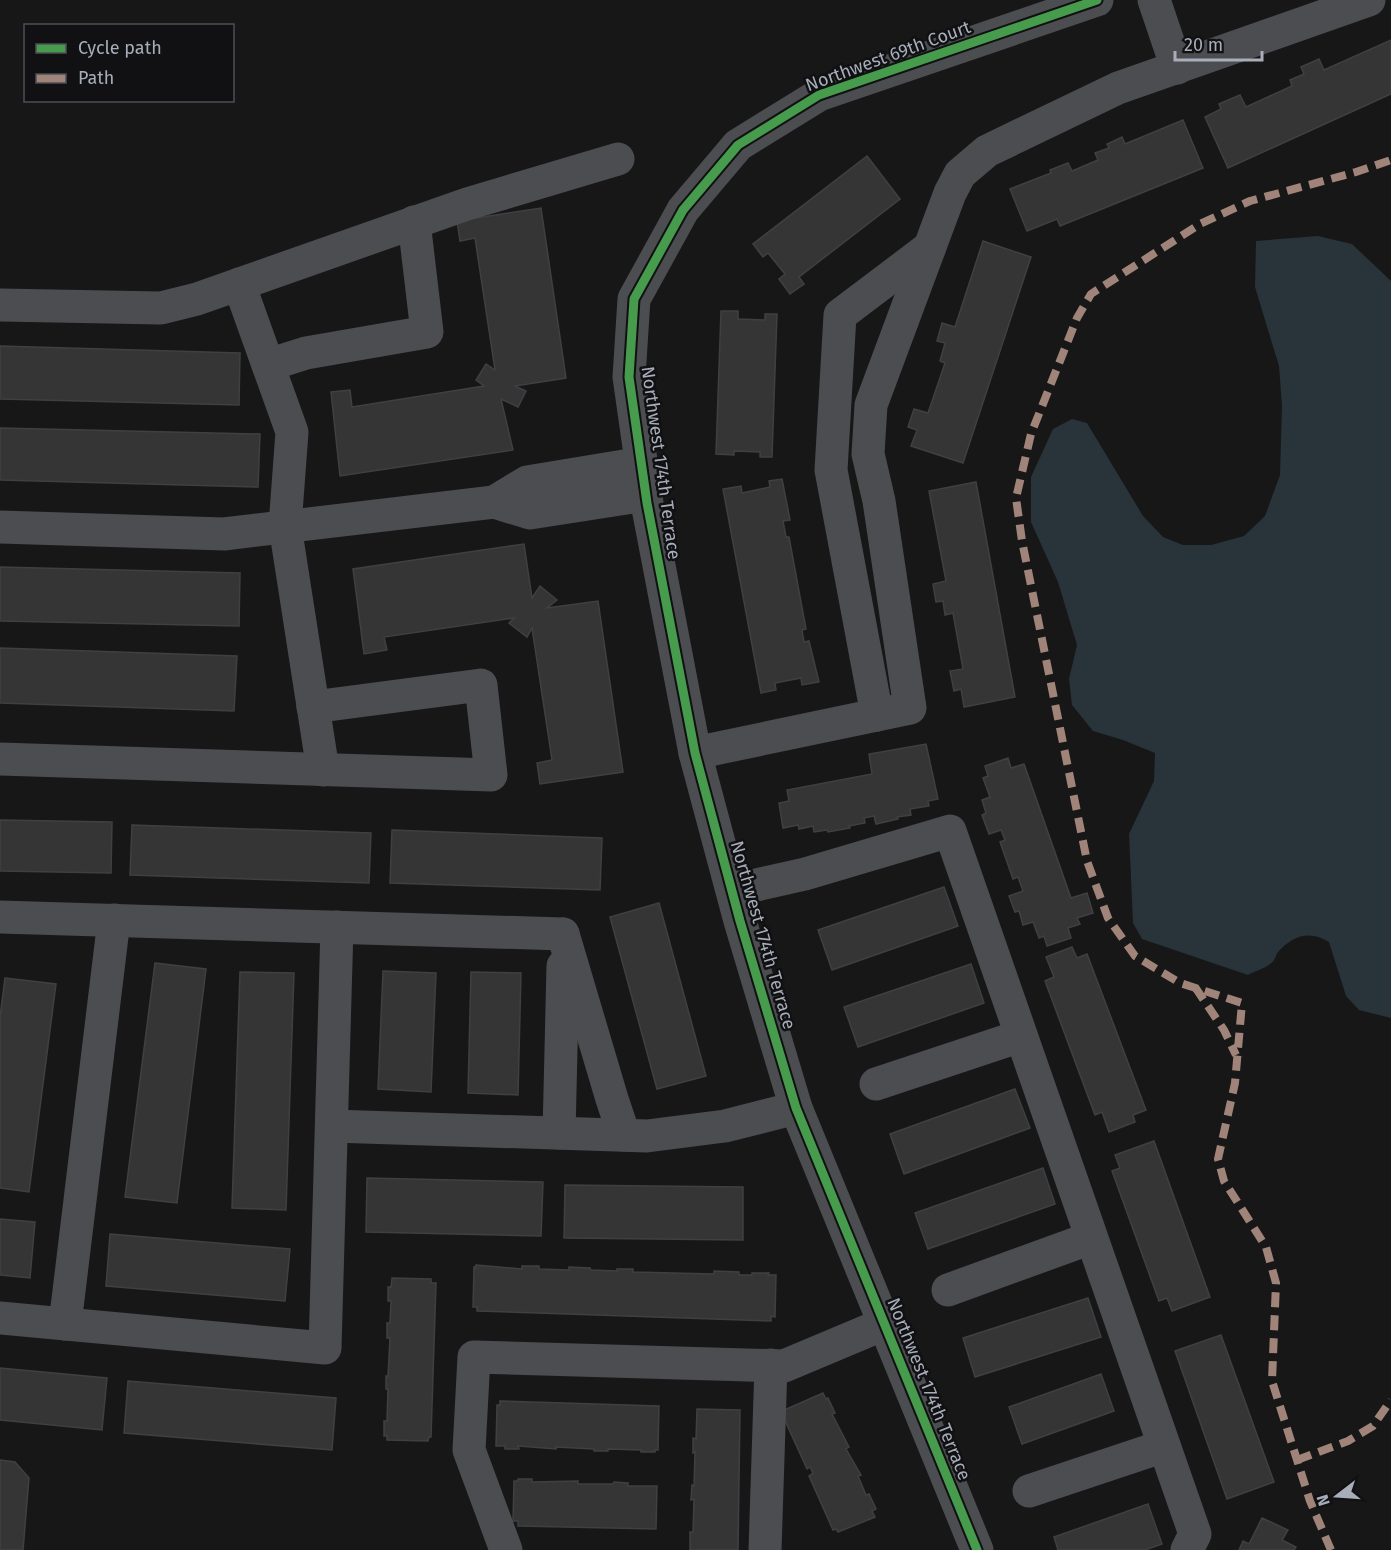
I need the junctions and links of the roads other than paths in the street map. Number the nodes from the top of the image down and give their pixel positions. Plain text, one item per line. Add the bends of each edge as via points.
1 (1097, 0) edge
2 (1154, 0) edge
3 (1369, 0) edge
4 (1178, 68) junction
5 (618, 159) dead end
6 (414, 222) junction
7 (930, 247) junction
8 (239, 284) junction
9 (634, 299) joint
10 (0, 305) edge
11 (268, 365) junction
12 (642, 463) junction
13 (646, 495) junction
14 (495, 502) junction
15 (285, 526) junction
16 (0, 527) edge
17 (313, 707) junction
18 (877, 715) junction
19 (695, 753) junction
20 (0, 759) edge
21 (323, 770) junction
22 (734, 890) junction
23 (0, 917) edge
24 (114, 920) junction
25 (337, 927) junction
26 (563, 934) junction
27 (1021, 1036) junction
28 (876, 1084) dead end
29 (796, 1108) junction
30 (332, 1126) junction
31 (559, 1133) junction
32 (624, 1135) junction
33 (1091, 1238) junction
34 (948, 1290) dead end
35 (0, 1318) edge
36 (65, 1324) junction
37 (884, 1324) junction
38 (771, 1365) junction
39 (1164, 1446) junction
40 (1029, 1491) dead end
41 (506, 1550) edge
42 (765, 1550) edge
43 (977, 1550) edge
44 (1187, 1550) edge

1 - 9 street, Northwest 69th Court via 819,95 738,145 683,210
2 - 4 street
3 - 4 street
4 - 7 street via 1119,88 987,151 960,174
5 - 6 street
6 - 8 street
6 - 11 street via 427,332 306,353
7 - 18 street via 871,405 868,454 879,501 910,708
7 - 18 street via 840,315 831,470
8 - 10 street via 161,308
8 - 11 street
9 - 12 street, Northwest 174th Terrace via 629,376
11 - 15 street via 292,432
12 - 13 street, Northwest 174th Terrace
12 - 14 street via 527,482
13 - 14 street via 530,513
13 - 19 street, Northwest 174th Terrace
14 - 15 street
15 - 16 street via 224,534
15 - 17 street
17 - 21 street
17 - 21 street via 481,685 491,775
18 - 19 street
19 - 22 street, Northwest 174th Terrace
20 - 21 street
22 - 27 street via 805,874 950,831
22 - 29 street, Northwest 174th Terrace
23 - 24 street
24 - 25 street
24 - 36 street
25 - 26 street
25 - 30 street
26 - 31 street
26 - 32 street
27 - 28 street
27 - 33 street
29 - 32 street via 725,1126 647,1136
29 - 37 street, Northwest 174th Terrace
30 - 31 street
30 - 36 street via 325,1348
31 - 32 street
33 - 34 street
33 - 39 street
35 - 36 street
37 - 38 street via 784,1366
37 - 43 street, Northwest 174th Terrace
38 - 41 street via 474,1357 469,1450
38 - 42 street
39 - 40 street
39 - 44 street via 1195,1534

